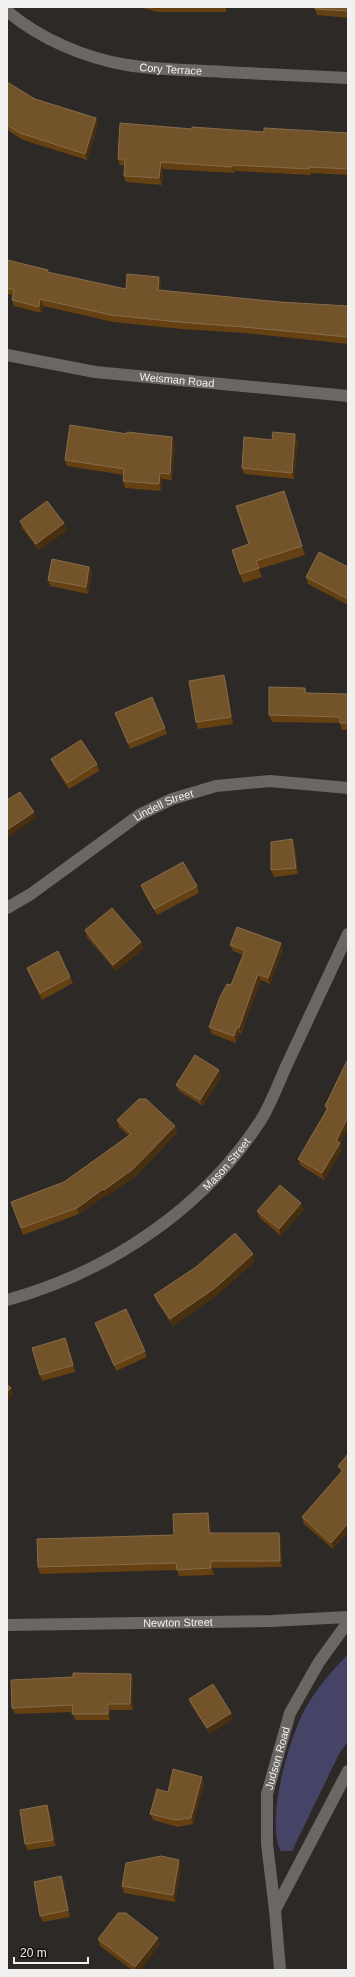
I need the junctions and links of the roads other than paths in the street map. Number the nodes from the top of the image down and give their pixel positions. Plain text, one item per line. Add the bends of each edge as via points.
1 (7, 11) edge
2 (348, 78) edge
3 (7, 355) edge
4 (348, 396) edge
5 (348, 788) edge
6 (7, 908) edge
7 (348, 934) edge
8 (7, 1300) edge
9 (348, 1617) edge
10 (348, 1622) edge
11 (7, 1625) edge
12 (348, 1770) edge
13 (276, 1910) junction
14 (280, 1970) edge

1 - 2 street, Cory Terrace via 61,44 128,65
3 - 4 street, Weisman Road via 95,372
5 - 6 street, Lindell Street via 270,782 216,786 172,799 138,815 31,894
7 - 8 street, Mason Street via 261,1119 236,1154 204,1189 179,1212 108,1260 37,1291
9 - 11 street, Newton Street via 271,1621
10 - 13 street, Judson Road via 319,1662 290,1713 266,1794 267,1844
12 - 13 street
13 - 14 street, Judson Road

